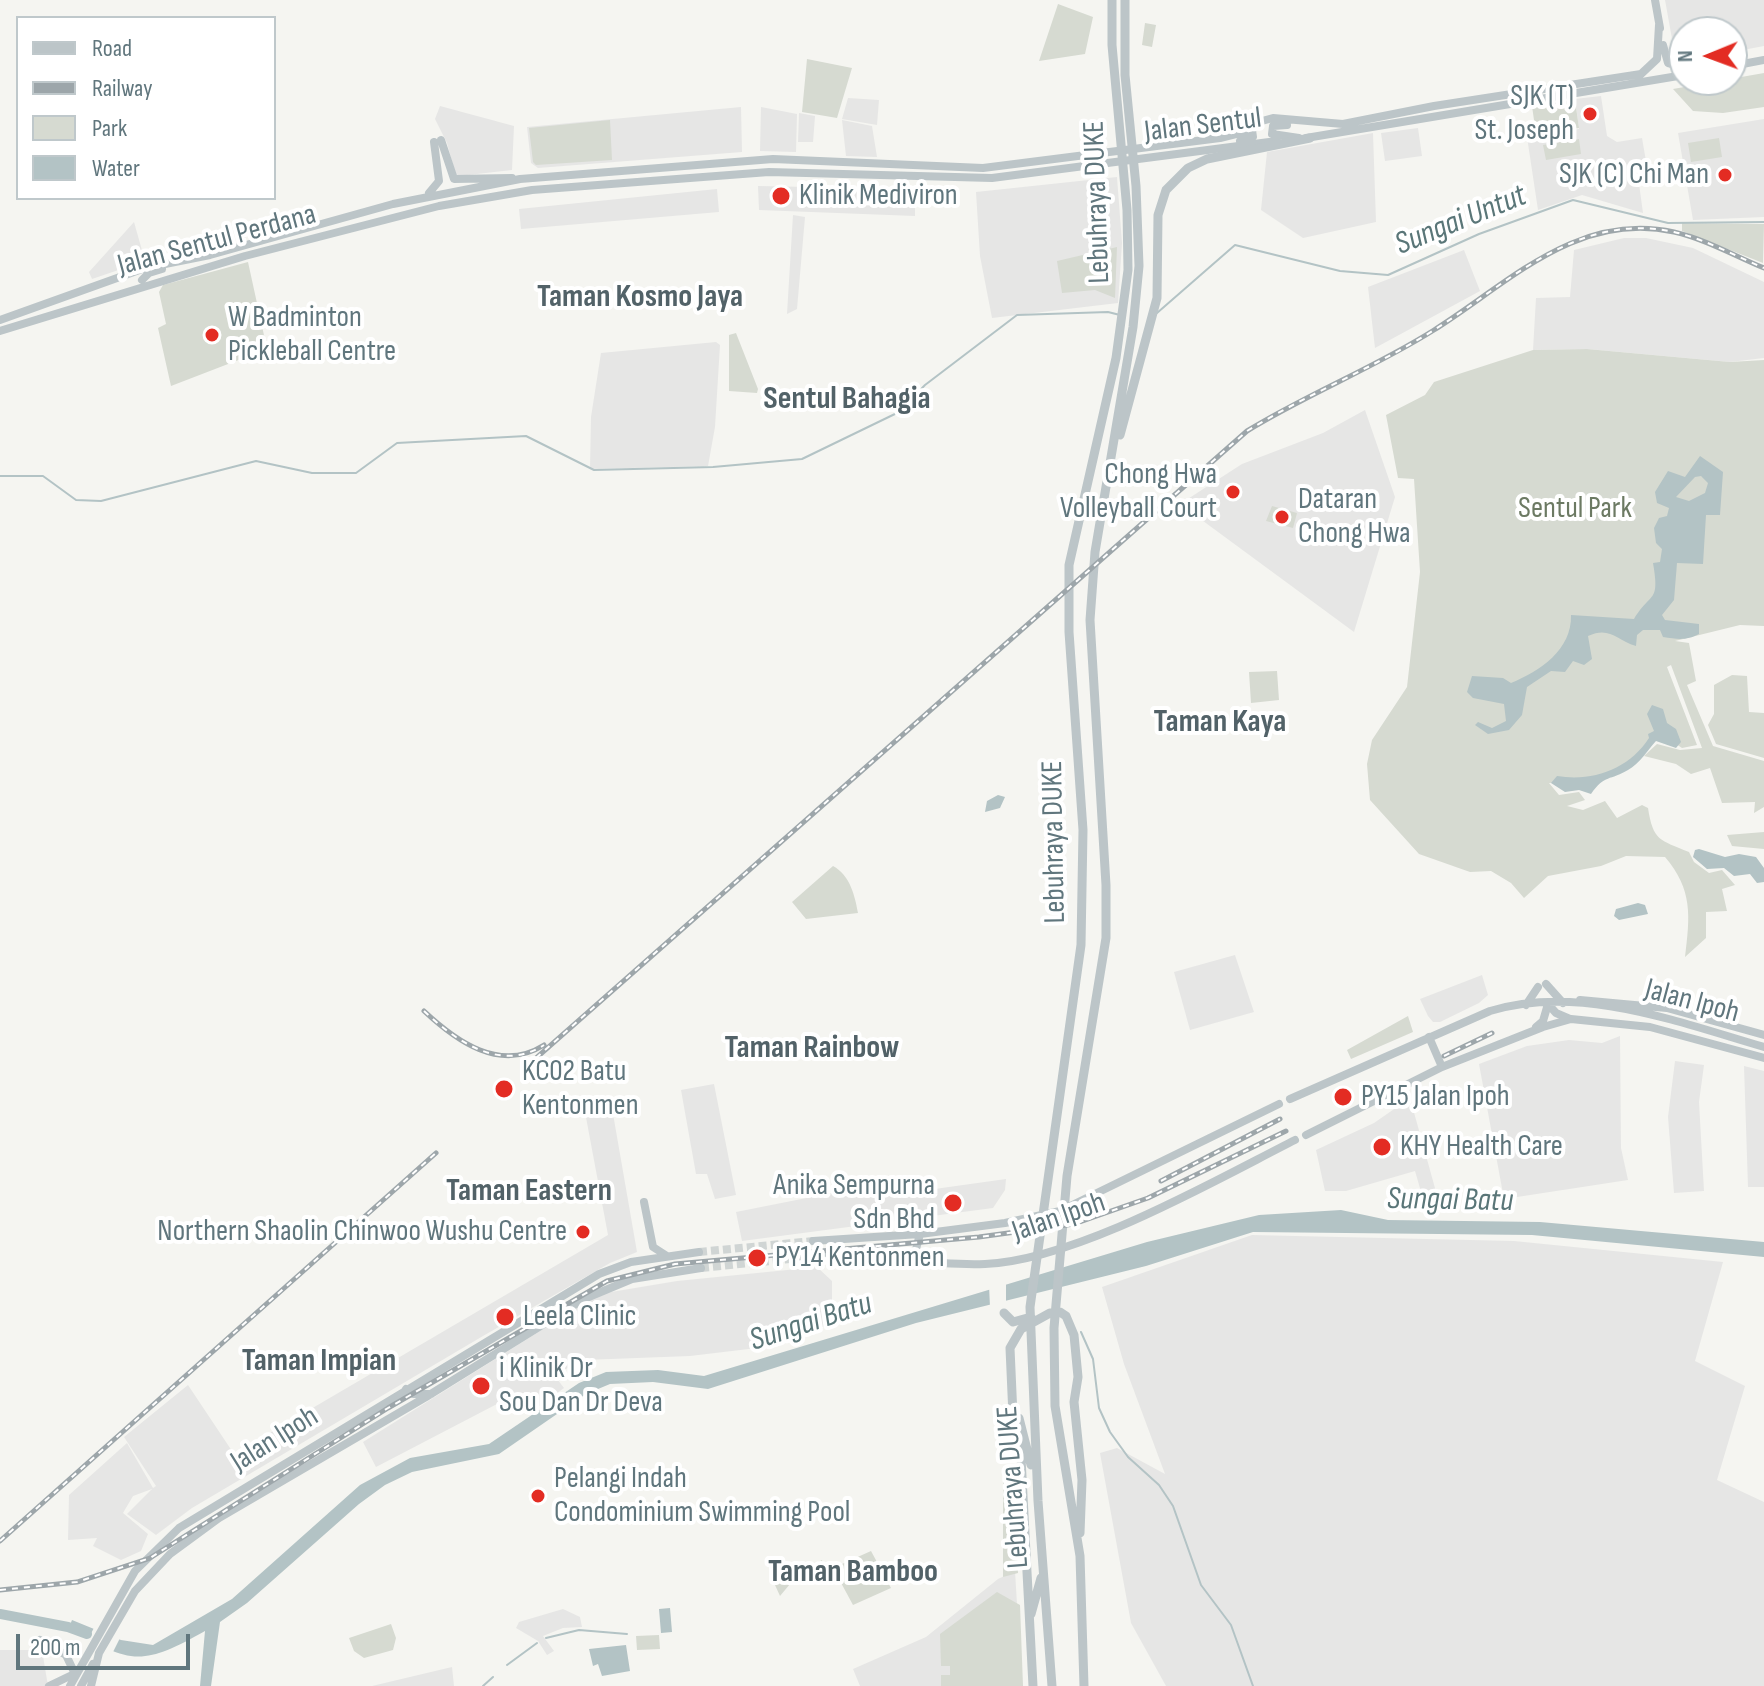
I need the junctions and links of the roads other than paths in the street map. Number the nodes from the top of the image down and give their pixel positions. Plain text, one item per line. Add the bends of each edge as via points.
1 (1112, 0) edge
2 (1125, 0) edge
3 (1655, 0) edge
4 (1659, 25) junction
5 (1668, 63) edge
6 (1668, 78) edge
7 (1343, 124) junction
8 (1310, 138) junction
9 (1167, 144) junction
10 (1165, 155) junction
11 (520, 179) junction
12 (422, 198) junction
13 (448, 204) joint
14 (210, 255) junction
15 (143, 282) junction
16 (102, 284) junction
17 (0, 320) edge
18 (0, 331) edge
19 (1108, 482) junction
20 (1563, 1003) junction
21 (1548, 1004) junction
22 (1525, 1005) junction
23 (1571, 1019) junction
24 (1530, 1033) junction
25 (1764, 1035) edge
26 (1429, 1037) junction
27 (1764, 1047) edge
28 (1764, 1058) edge
29 (1442, 1067) junction
30 (1290, 1099) dead end
31 (1279, 1104) dead end
32 (1306, 1135) dead end
33 (1295, 1140) dead end
34 (644, 1202) dead end
35 (920, 1234) junction
36 (813, 1241) tunnel mouth
37 (699, 1252) tunnel mouth
38 (668, 1256) junction
39 (820, 1256) tunnel mouth
40 (868, 1257) junction
41 (701, 1268) tunnel mouth
42 (1060, 1312) junction
43 (1004, 1313) dead end
44 (1021, 1329) junction
45 (409, 1389) junction
46 (431, 1394) junction
47 (402, 1411) junction
48 (1038, 1501) junction
49 (1080, 1556) junction
50 (1043, 1562) junction
51 (1030, 1617) junction
52 (109, 1625) junction
53 (40, 1640) dead end
54 (98, 1648) junction
55 (75, 1674) junction
56 (49, 1686) edge
57 (70, 1686) edge
58 (81, 1686) edge
59 (91, 1686) edge
60 (1033, 1686) edge
61 (1050, 1686) edge
62 (1084, 1686) edge

1 - 48 highway, Lebuhraya DUKE via 1128,270 1116,358 1069,565 1083,830 1081,931 1032,1289
2 - 19 highway, Lebuhraya DUKE via 1139,266
3 - 4 main road
4 - 5 main road
4 - 7 main road, Jalan Sentul via 1657,59 1641,74
6 - 8 main road, Jalan Sentul
7 - 8 main road via 1271,129 1274,136
7 - 9 main road, Jalan Sentul via 1273,118
8 - 10 main road, Jalan Sentul
8 - 19 highway via 1207,159 1168,187 1158,215 1157,298
9 - 10 main road via 1250,129 1254,133 1249,139
9 - 11 main road, Jalan Sentul via 983,168 773,159
10 - 13 main road, Jalan Sentul via 992,178 767,172 532,190
11 - 12 main road, Jalan Sentul Perdana
11 - 12 main road via 459,181 437,141 438,185
12 - 14 main road, Jalan Sentul Perdana
13 - 15 main road, Jalan Sentul Perdana
14 - 15 main road via 149,273
14 - 16 main road, Jalan Sentul Perdana via 145,268
15 - 16 main road via 133,277
15 - 18 main road, Jalan Sentul Perdana
16 - 17 main road, Jalan Sentul Perdana
19 - 49 highway, Lebuhraya DUKE via 1090,620 1106,938 1067,1176 1054,1363 1055,1406
20 - 21 main road, Jalan Ipoh
20 - 22 main road via 1542,985
20 - 25 main road via 1598,999 1651,1005
20 - 27 main road, Jalan Ipoh via 1649,1014
21 - 22 main road, Jalan Ipoh
21 - 23 main road
21 - 24 main road via 1543,1021
22 - 26 main road, Jalan Ipoh via 1490,1011
23 - 24 main road, Jalan Ipoh
23 - 28 main road, Jalan Ipoh via 1650,1027
24 - 29 main road, Jalan Ipoh
26 - 29 main road
26 - 30 main road, Jalan Ipoh
29 - 32 main road, Jalan Ipoh
31 - 35 main road, Jalan Ipoh via 1060,1211
33 - 40 main road, Jalan Ipoh via 1144,1213 1031,1256 986,1264
34 - 38 main road via 653,1247
35 - 36 main road, Jalan Ipoh
35 - 40 main road via 915,1253
37 - 38 main road, Jalan Ipoh
38 - 45 main road, Jalan Ipoh via 607,1270
39 - 40 main road, Jalan Ipoh
41 - 46 main road, Jalan Ipoh via 653,1274 606,1288
42 - 43 highway via 1016,1322
42 - 44 highway via 1043,1315
42 - 49 highway via 1074,1330 1082,1480
44 - 48 highway via 1013,1347 1014,1383
44 - 51 highway via 1010,1348 1010,1361
45 - 46 main road
45 - 47 main road
45 - 52 main road, Jalan Ipoh via 173,1532 135,1571
46 - 47 main road, Jalan Ipoh
47 - 52 main road, Jalan Ipoh via 179,1546
48 - 50 highway, Lebuhraya DUKE
49 - 62 highway, Lebuhraya DUKE
50 - 51 highway
50 - 61 highway, Lebuhraya DUKE
51 - 60 highway
52 - 54 main road, Jalan Ipoh
53 - 55 main road via 66,1655
54 - 55 main road
54 - 58 main road
54 - 59 main road, Jalan Ipoh
55 - 56 main road
55 - 57 main road

